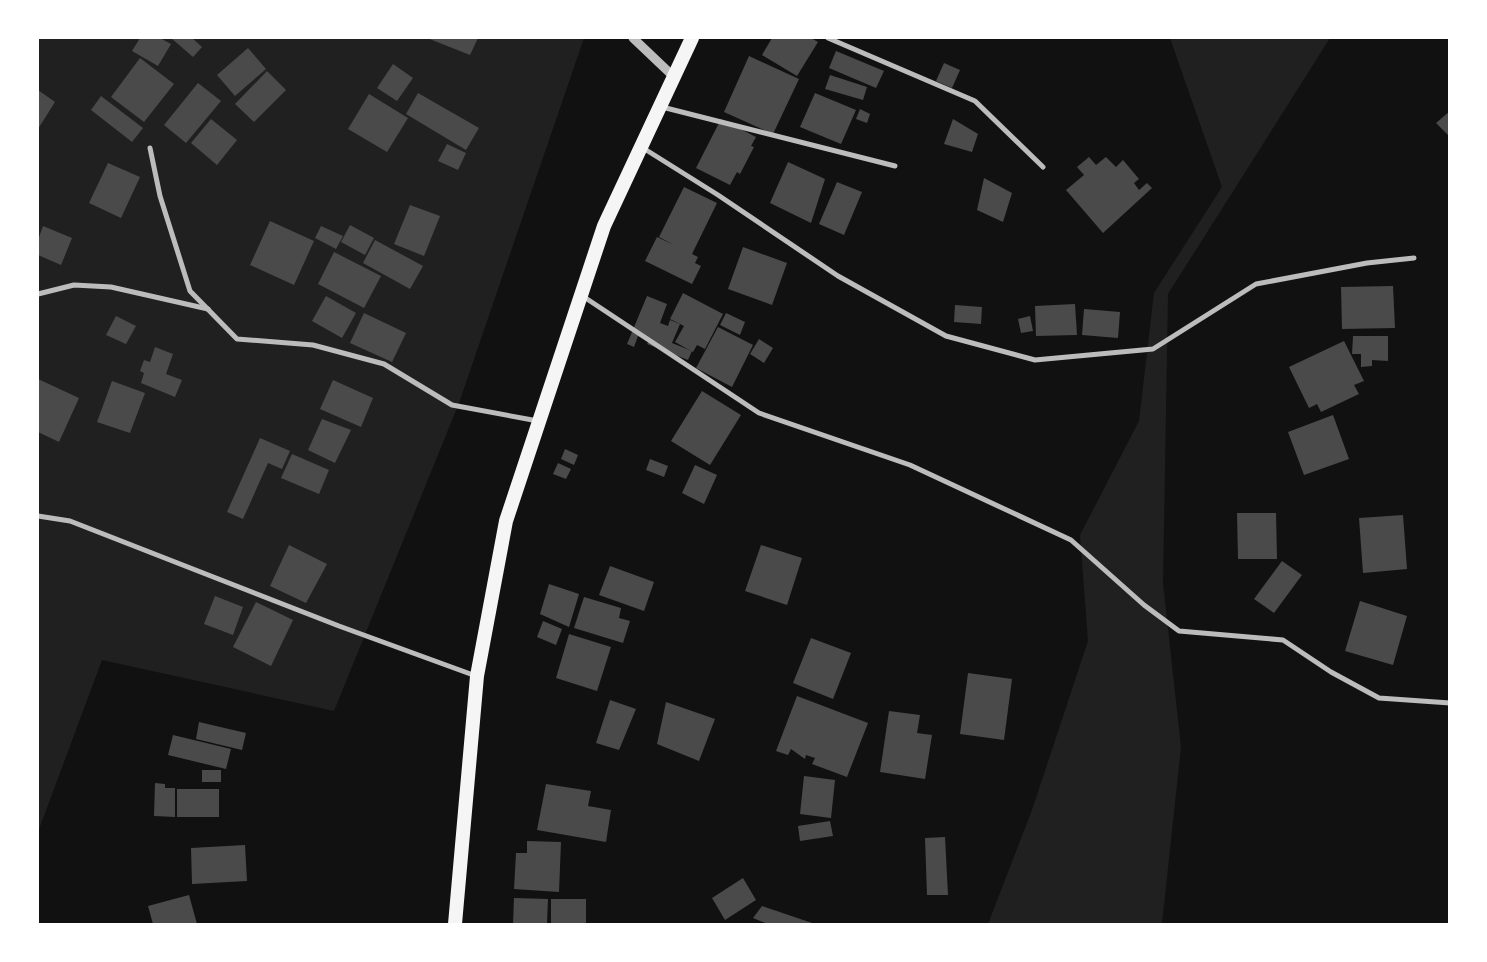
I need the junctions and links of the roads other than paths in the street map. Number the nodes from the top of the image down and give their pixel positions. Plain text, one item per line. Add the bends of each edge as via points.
1 (633, 38) edge
2 (692, 38) edge
3 (828, 38) edge
4 (673, 76) junction
5 (659, 106) junction
6 (640, 147) junction
7 (150, 148) dead end
8 (895, 166) dead end
9 (1043, 167) dead end
10 (1414, 258) dead end
11 (38, 294) edge
12 (581, 295) junction
13 (208, 309) junction
14 (539, 422) junction
15 (38, 516) edge
16 (477, 676) junction
17 (1450, 702) edge
18 (455, 924) edge

1 - 4 street
2 - 4 highway
3 - 9 street via 975,101
4 - 5 highway
5 - 6 highway
5 - 8 street
6 - 10 street via 838,276 946,336 1034,360 1153,349 1256,284 1367,263
6 - 12 highway via 604,226
7 - 13 street via 160,196 190,291
11 - 13 street via 74,285 111,287
12 - 14 highway
12 - 17 street via 759,413 910,465 1071,540 1144,606 1179,631 1284,640 1331,672 1379,698
13 - 14 street via 237,339 312,345 384,364 452,404
14 - 16 highway via 506,521
15 - 16 street via 70,521
16 - 18 highway

